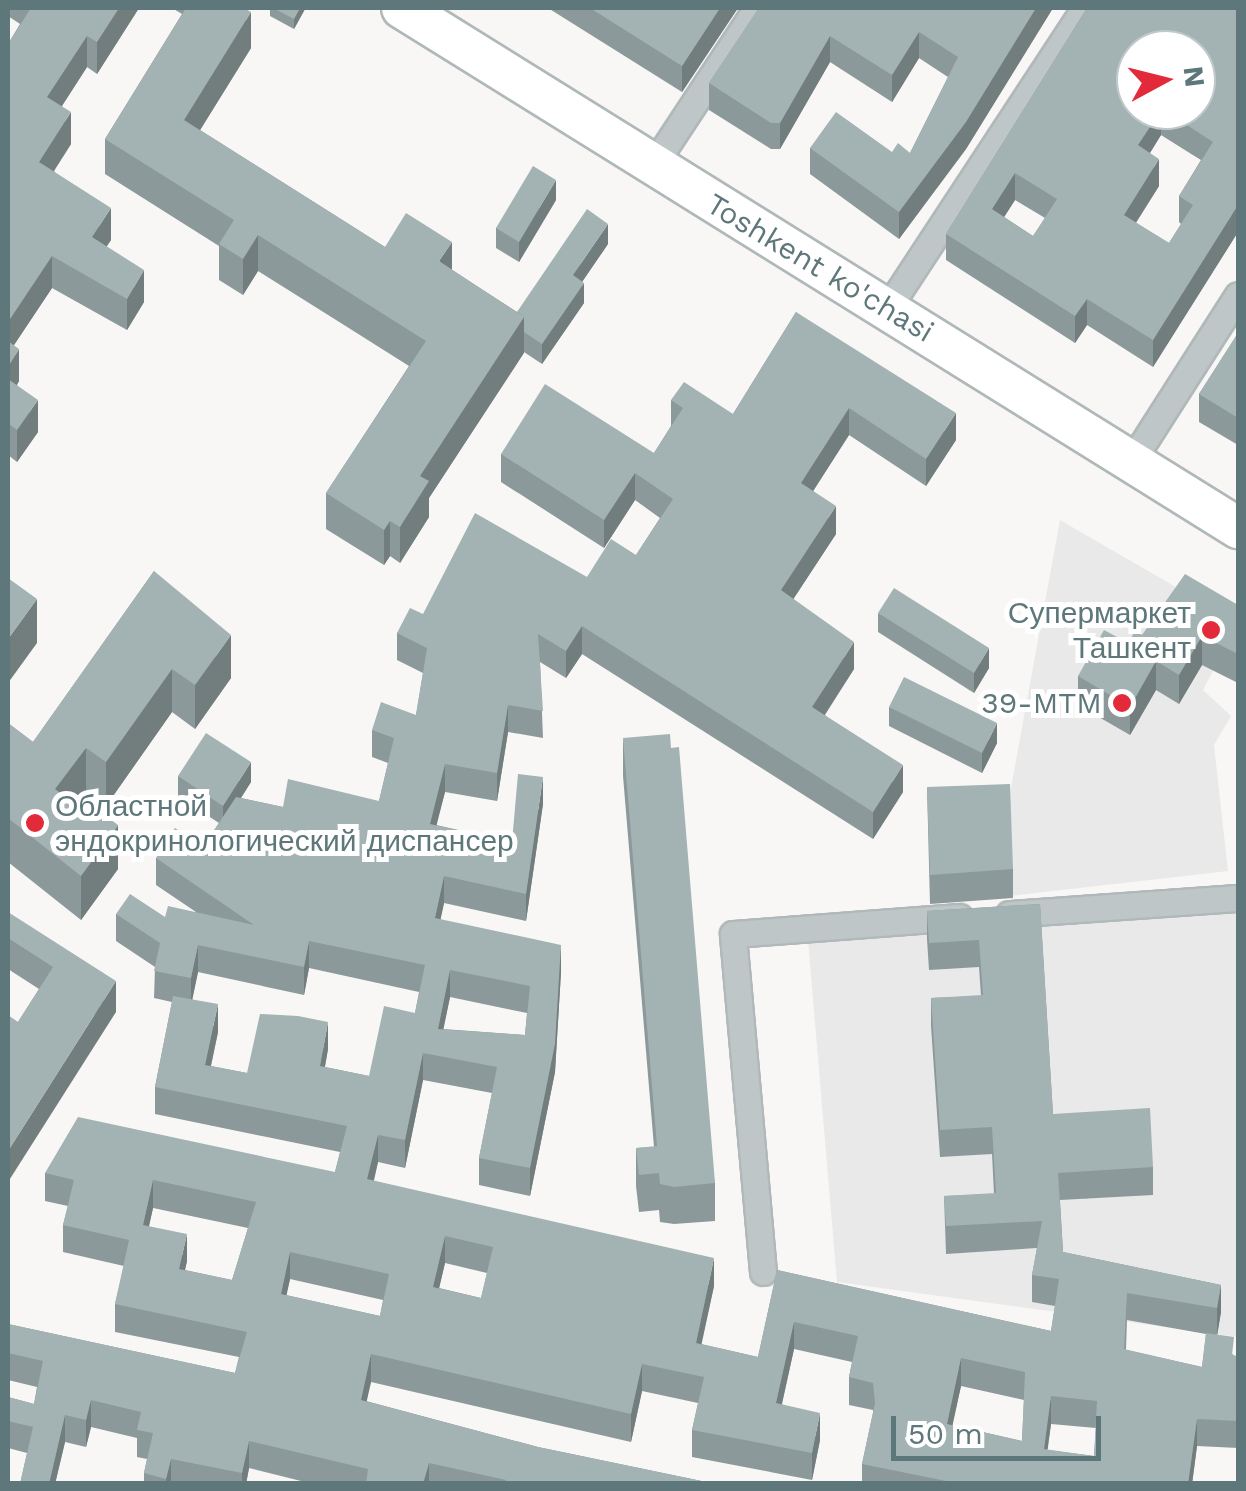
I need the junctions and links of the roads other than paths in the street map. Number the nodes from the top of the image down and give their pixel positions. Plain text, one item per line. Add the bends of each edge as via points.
1 (757, 8) edge
2 (1085, 8) edge
3 (411, 10) edge
4 (652, 167) junction
5 (1238, 295) edge
6 (889, 306) junction
7 (1130, 462) junction
8 (1238, 528) edge
9 (1238, 898) edge
10 (763, 1272) dead end

1 - 4 street
2 - 6 street
3 - 4 main road, Toshkent ko'chasi
4 - 6 main road, Toshkent ko'chasi
5 - 7 street
6 - 7 main road, Toshkent ko'chasi
7 - 8 main road, Toshkent ko'chasi
9 - 10 street via 733,934

